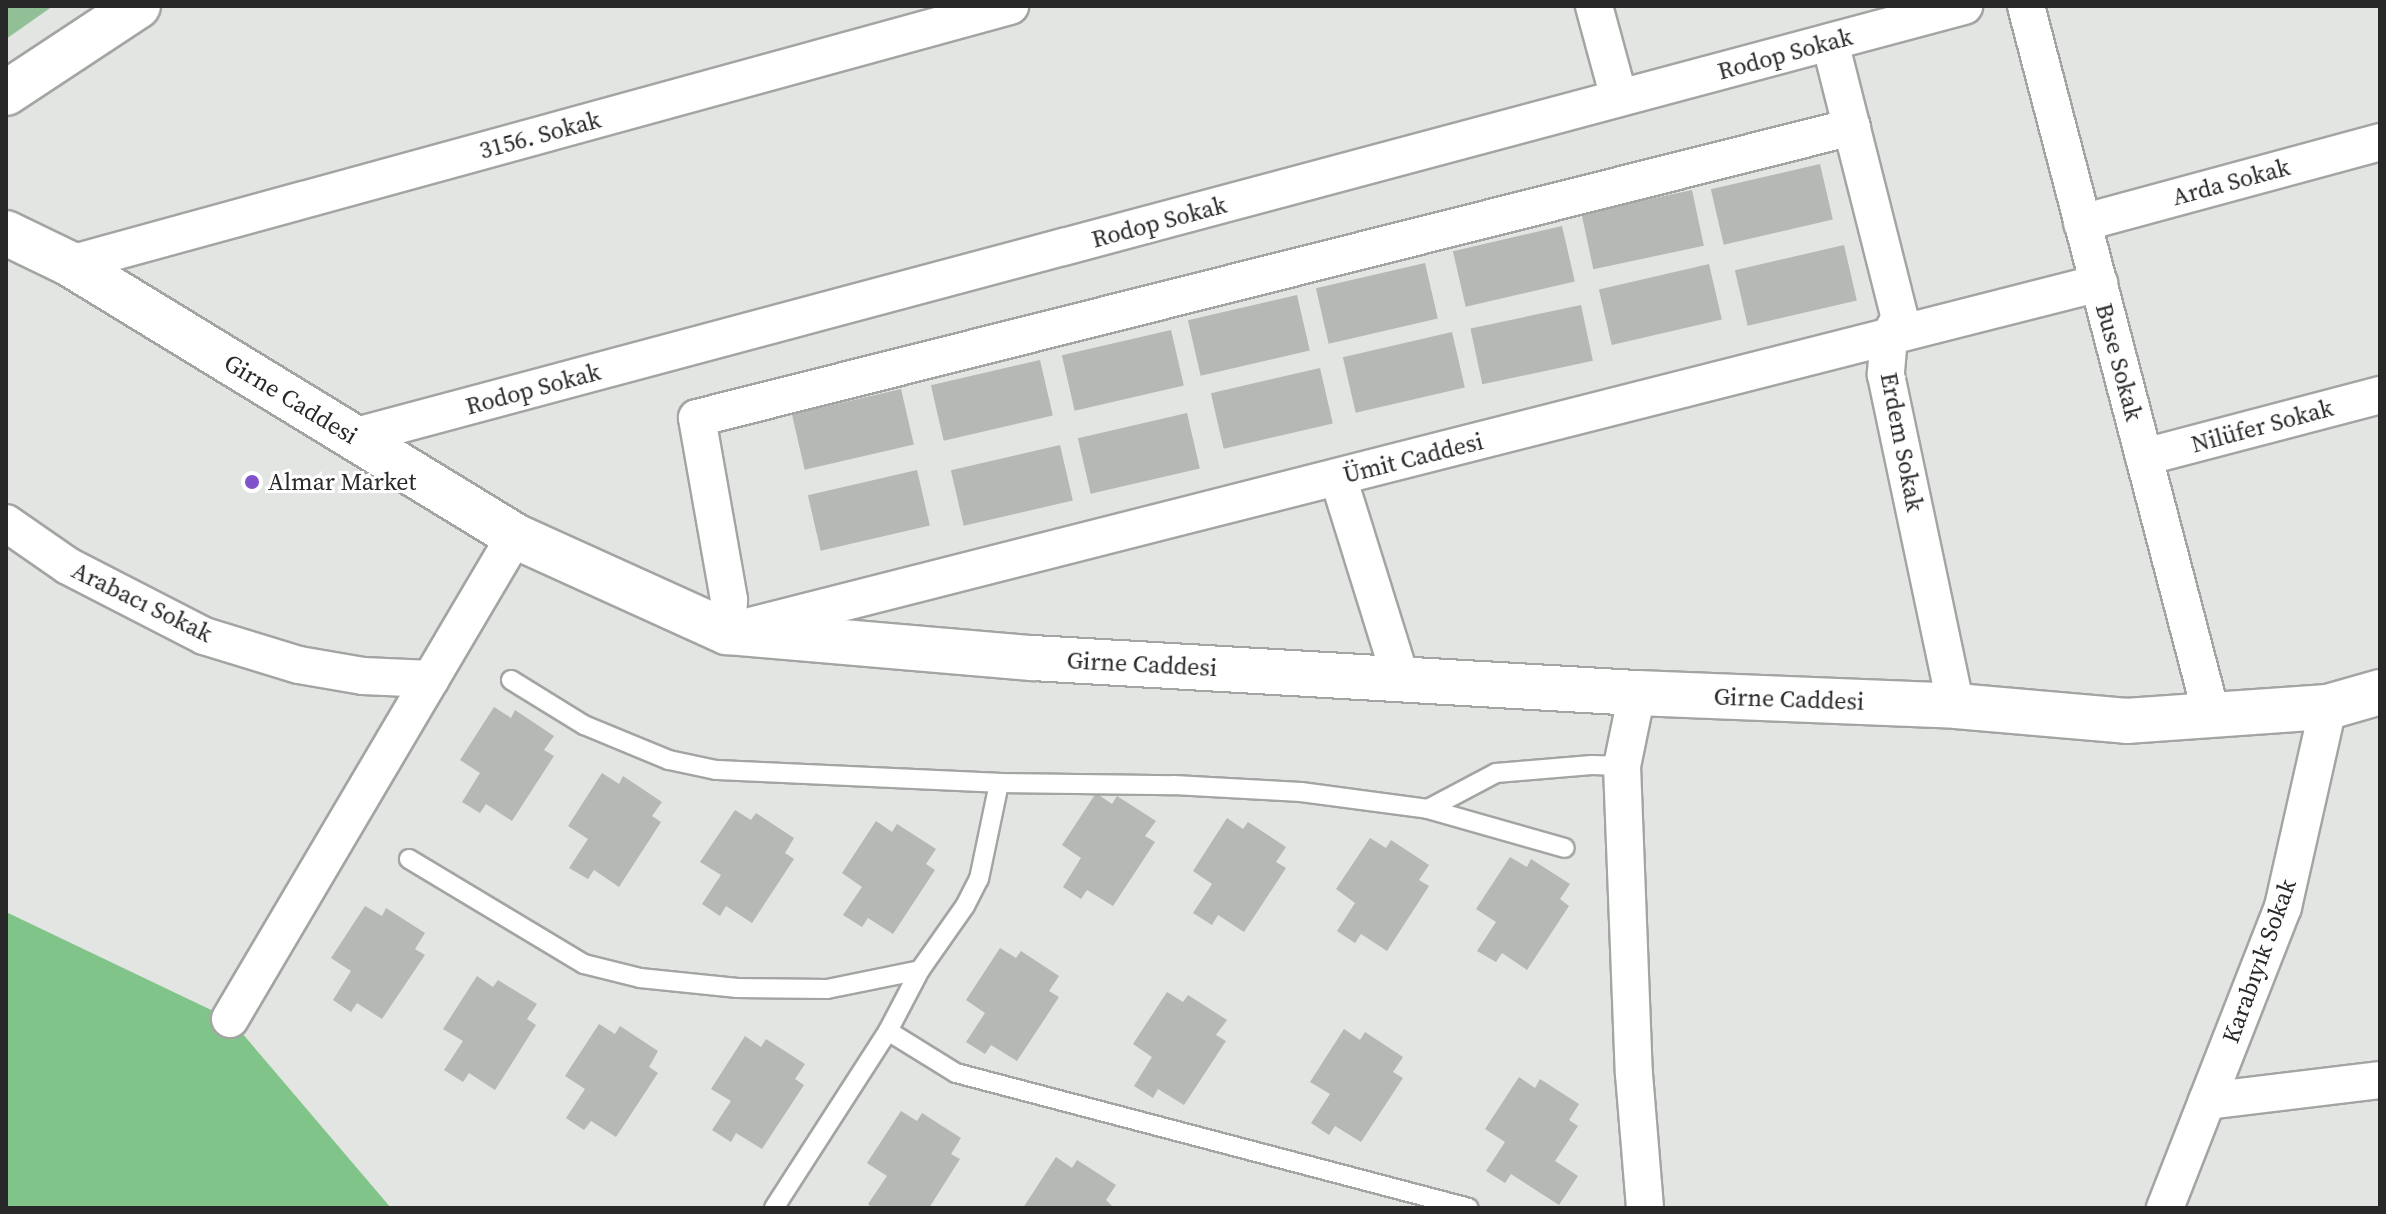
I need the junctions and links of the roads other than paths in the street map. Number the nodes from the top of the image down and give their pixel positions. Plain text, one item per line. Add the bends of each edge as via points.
1 (138, 6) edge
2 (1010, 6) edge
3 (1594, 6) edge
4 (1964, 6) edge
5 (2026, 6) edge
6 (1830, 42) junction
7 (6, 93) edge
8 (1619, 98) junction
9 (1852, 127) junction
10 (2380, 142) edge
11 (2082, 223) junction
12 (6, 233) edge
13 (70, 264) junction
14 (2099, 283) junction
15 (1889, 337) junction
16 (2380, 395) edge
17 (353, 437) junction
18 (2144, 457) junction
19 (1338, 477) junction
20 (6, 523) edge
21 (515, 536) junction
22 (727, 632) junction
23 (431, 679) junction
24 (1401, 679) junction
25 (511, 680) dead end
26 (2380, 692) edge
27 (1637, 693) junction
28 (1956, 706) junction
29 (2328, 707) junction
30 (2212, 717) junction
31 (1622, 766) junction
32 (999, 783) junction
33 (1428, 809) junction
34 (1565, 848) dead end
35 (409, 859) dead end
36 (920, 970) junction
37 (230, 1019) dead end
38 (888, 1031) junction
39 (2380, 1080) edge
40 (2207, 1101) junction
41 (774, 1208) edge
42 (1469, 1208) edge
43 (1645, 1208) edge
44 (2165, 1208) edge

1 - 7 street
2 - 13 street, 3156. Sokak
3 - 8 street
4 - 6 street, Rodop Sokak
5 - 11 street, Buse Sokak
6 - 8 street, Rodop Sokak
6 - 9 street, Erdem Sokak
8 - 17 street, Rodop Sokak
9 - 15 street, Erdem Sokak via 1900,318
9 - 22 street via 697,418 729,600
10 - 11 street, Arda Sokak
11 - 14 street, Buse Sokak
12 - 13 street, Girne Caddesi
13 - 17 street, Girne Caddesi
14 - 15 street, Ümit Caddesi
14 - 18 street, Buse Sokak
15 - 19 street, Ümit Caddesi
15 - 28 street, Erdem Sokak via 1886,375
16 - 18 street, Nilüfer Sokak
17 - 21 street, Girne Caddesi
18 - 30 street, Buse Sokak
19 - 22 street, Ümit Caddesi
19 - 24 street
20 - 23 street, Arabacı Sokak via 68,566 204,636 299,665 363,676
21 - 22 street, Girne Caddesi
21 - 23 street
22 - 24 street, Girne Caddesi via 1033,658
23 - 37 street
24 - 27 street, Girne Caddesi
25 - 32 lane via 584,725 669,760 716,770
26 - 29 street, Girne Caddesi
27 - 28 street, Girne Caddesi
27 - 31 street
28 - 30 street, Girne Caddesi via 2126,721
29 - 30 street, Girne Caddesi
29 - 40 street, Karabıyık Sokak via 2283,907
31 - 33 lane via 1496,773
31 - 43 street via 1634,1074
32 - 33 lane via 1285,791
32 - 36 lane via 979,879
33 - 34 lane
35 - 36 lane via 584,964 640,978 737,988 827,989
36 - 38 lane
38 - 41 lane
38 - 42 lane via 956,1073
39 - 40 street
40 - 44 street, Karabıyık Sokak

